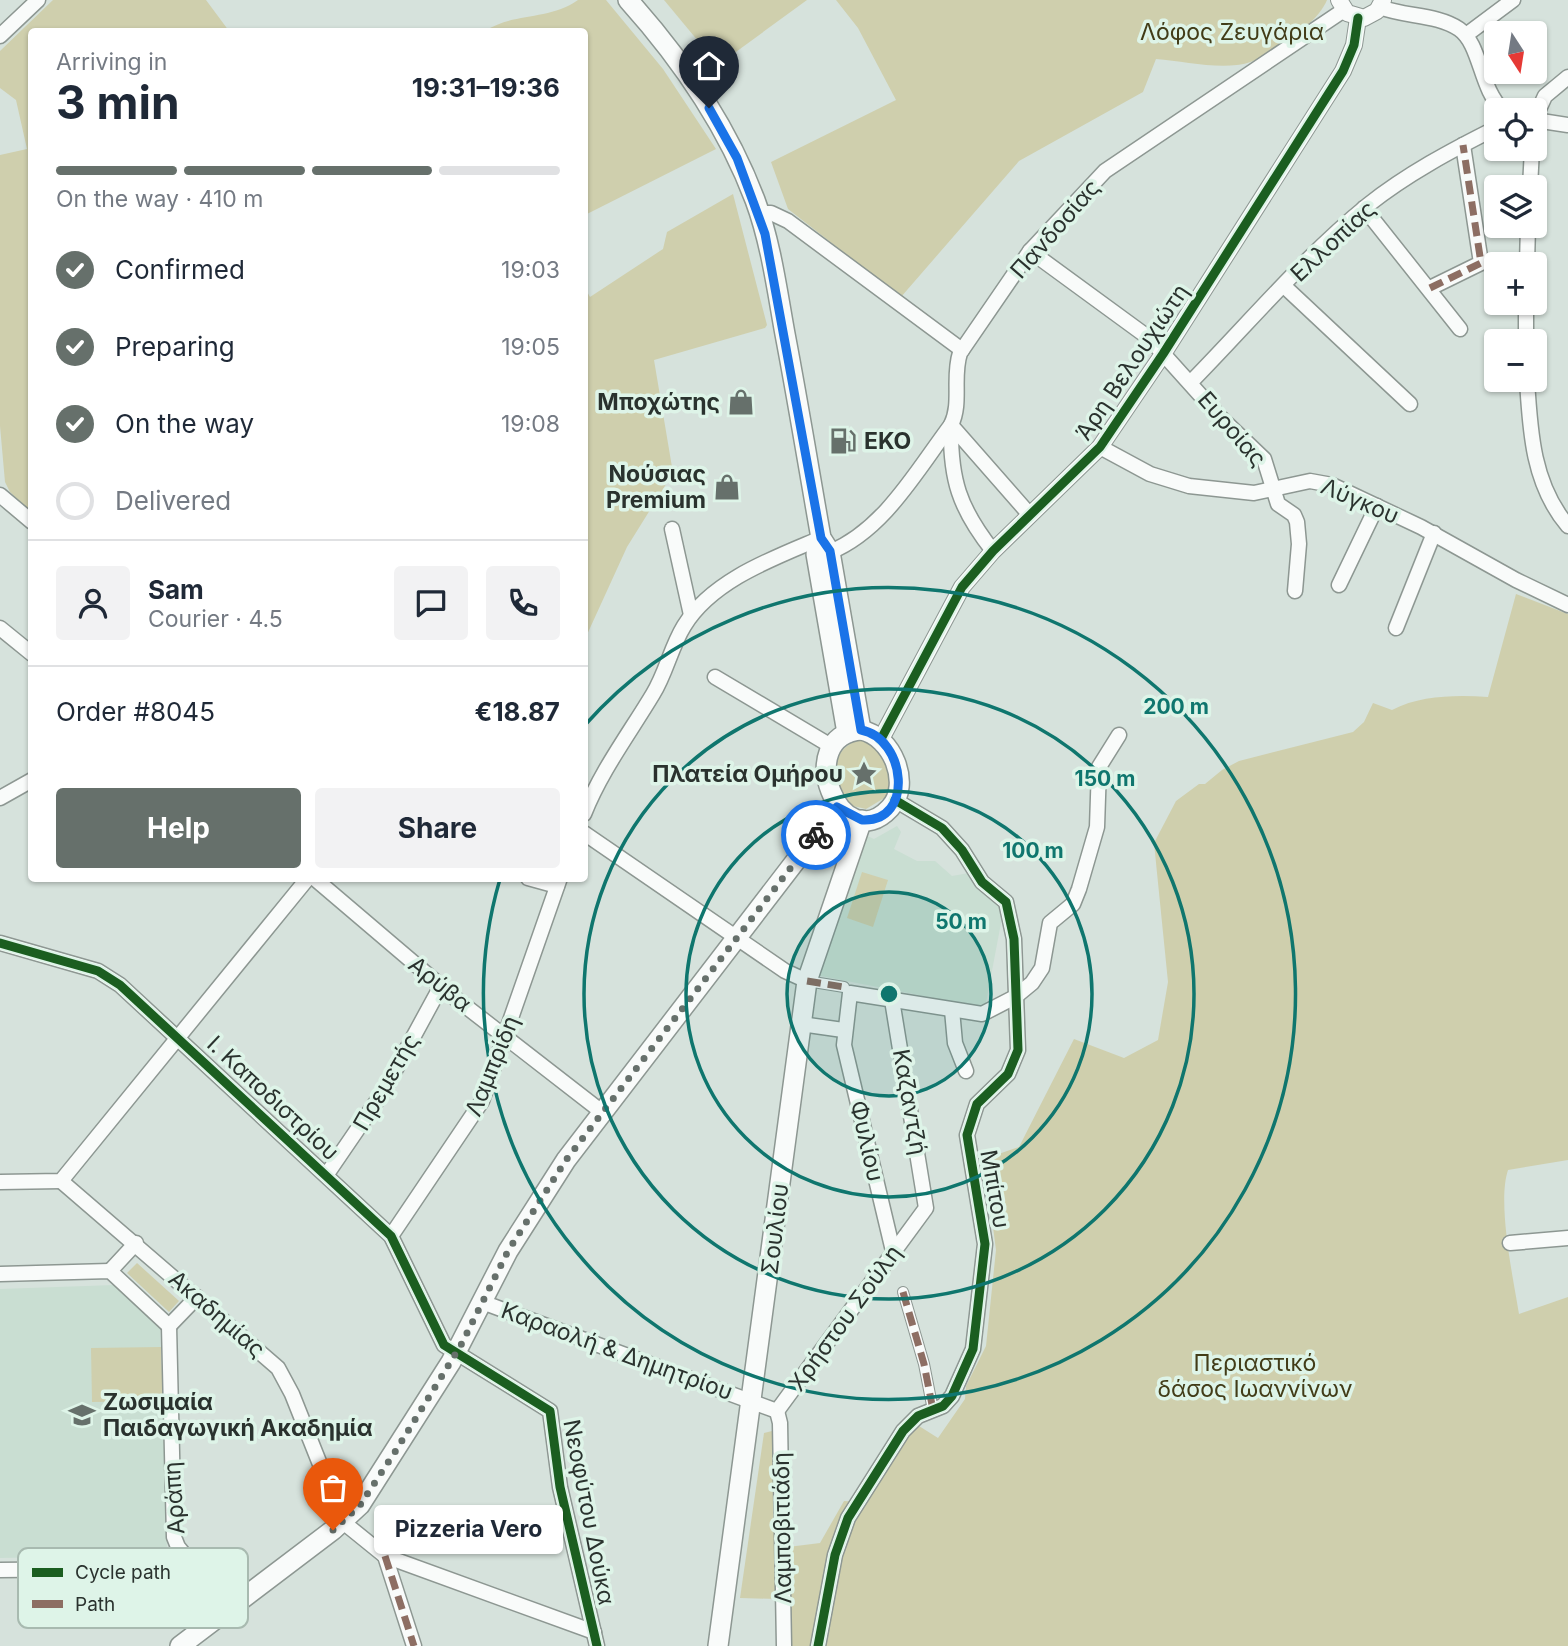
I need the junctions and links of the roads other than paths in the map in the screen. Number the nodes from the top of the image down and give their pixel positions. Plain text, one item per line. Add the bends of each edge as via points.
1 (38, 0) edge
2 (628, 0) edge
3 (1513, 0) edge
4 (1382, 4) edge
5 (1347, 9) edge
6 (0, 36) edge
7 (1466, 36) junction
8 (1568, 77) edge
9 (1493, 98) edge
10 (1544, 98) edge
11 (1547, 121) edge
12 (1568, 125) edge
13 (1484, 134) edge
14 (1463, 145) junction
15 (1364, 208) junction
16 (759, 213) junction
17 (1030, 251) junction
18 (1284, 286) junction
19 (1430, 288) junction
20 (1460, 329) dead end
21 (962, 350) junction
22 (1163, 354) junction
23 (1191, 382) junction
24 (1528, 392) edge
25 (1410, 404) dead end
26 (951, 425) junction
27 (1100, 447) junction
28 (1273, 489) junction
29 (0, 495) edge
30 (1377, 506) junction
31 (1030, 515) junction
32 (28, 519) edge
33 (1566, 520) edge
34 (672, 529) dead end
35 (1434, 533) junction
36 (826, 545) junction
37 (993, 551) junction
38 (1339, 585) dead end
39 (1295, 591) dead end
40 (1568, 605) edge
41 (691, 615) junction
42 (0, 628) edge
43 (1396, 628) dead end
44 (28, 651) edge
45 (715, 677) dead end
46 (1119, 735) dead end
47 (846, 736) junction
48 (881, 739) junction
49 (28, 782) edge
50 (0, 798) edge
51 (895, 800) junction
52 (588, 805) edge
53 (837, 807) junction
54 (862, 820) junction
55 (588, 836) edge
56 (305, 882) edge
57 (319, 882) edge
58 (558, 882) edge
59 (737, 937) junction
60 (0, 943) edge
61 (807, 981) junction
62 (441, 986) junction
63 (844, 987) dead end
64 (1015, 997) junction
65 (892, 1000) junction
66 (952, 1010) junction
67 (801, 1024) junction
68 (843, 1030) junction
69 (506, 1035) junction
70 (178, 1037) junction
71 (966, 1071) dead end
72 (602, 1112) junction
73 (327, 1174) junction
74 (61, 1181) junction
75 (0, 1182) edge
76 (927, 1204) joint
77 (391, 1236) junction
78 (1568, 1238) edge
79 (136, 1243) junction
80 (1510, 1243) dead end
81 (893, 1251) junction
82 (110, 1272) junction
83 (0, 1274) edge
84 (903, 1292) dead end
85 (197, 1297) junction
86 (482, 1302) junction
87 (169, 1326) junction
88 (457, 1353) junction
89 (753, 1401) junction
90 (933, 1410) junction
91 (777, 1411) junction
92 (343, 1521) junction
93 (178, 1548) edge
94 (385, 1556) junction
95 (0, 1570) edge
96 (18, 1570) edge
97 (248, 1594) edge
98 (204, 1628) edge
99 (595, 1639) edge
100 (180, 1646) edge
101 (414, 1646) edge
102 (718, 1646) edge
103 (784, 1646) edge
104 (818, 1646) edge

1 - 6 street
2 - 16 main road via 717,120
3 - 7 street
4 - 5 street via 1368,17
4 - 7 street via 1448,24
5 - 17 street, Πανδοσίας via 1105,172
5 - 22 street, Άρη Βελουχιώτη via 1354,45 1343,71
7 - 9 street
8 - 10 street
11 - 12 street
13 - 14 street, Ελλοπίας
14 - 15 street, Ελλοπίας
14 - 19 street via 1481,263
15 - 18 street, Ελλοπίας
15 - 19 street
16 - 21 street via 788,221
16 - 36 main road
17 - 21 street, Πανδοσίας
17 - 22 street, Ευροίας via 1144,334
18 - 23 street, Ελλοπίας
18 - 25 street
19 - 20 street
21 - 26 street, Πανδοσίας via 956,365 956,409
22 - 23 street, Ευροίας
22 - 27 street, Άρη Βελουχιώτη
23 - 28 street, Ευροίας via 1264,459
24 - 33 street via 1543,486
26 - 31 street
26 - 36 street, Πανδοσίας via 876,521 858,537
26 - 37 street via 951,458 959,497
27 - 28 street, Λύγκου via 1174,483 1245,492
27 - 31 street, Άρη Βελουχιώτη
28 - 30 street, Λύγκου via 1321,482
28 - 39 street, Ευροίας via 1278,504 1294,514 1297,522
29 - 32 street
30 - 35 street, Λύγκου
30 - 38 street
31 - 37 street, Άρη Βελουχιώτη
34 - 41 street
35 - 40 street, Λύγκου
35 - 43 street
36 - 41 street via 751,570
36 - 47 main road via 816,554
37 - 48 street, Άρη Βελουχιώτη via 956,595
41 - 52 street via 655,691
42 - 44 street
45 - 47 street
46 - 64 street via 1099,767 1097,827 1074,903 1050,923 1040,974
47 - 48 main road
47 - 53 main road via 828,760
48 - 51 main road via 896,766
49 - 50 street
51 - 54 main road via 881,816
51 - 64 street, Μπίτου via 942,828 982,882 1005,899 1014,939
53 - 54 main road
53 - 59 main road
54 - 61 main road, Σουλίου
55 - 59 street
56 - 70 street
57 - 62 street, Αρύβα
58 - 69 street, Λαμπρίδη
59 - 61 street via 790,975
59 - 72 main road
60 - 70 street, Ι. Καποδιστρίου via 108,975
61 - 63 street
61 - 67 main road, Σουλίου
62 - 69 street, Αρύβα
62 - 73 street, Πρεμετής via 385,1089
64 - 66 street via 982,1014
64 - 90 street, Μπίτου via 1017,1057 1008,1074 977,1104 967,1135 985,1244 973,1349 952,1396
65 - 66 street
65 - 68 street, Φυλίου via 850,993
65 - 76 street, Καζαντζή
66 - 71 street
67 - 68 street
67 - 89 main road, Σουλίου
68 - 81 street, Φυλίου
69 - 72 street, Αρύβα
69 - 77 street, Λαμπρίδη via 476,1113
70 - 73 street, Ι. Καποδιστρίου
70 - 74 street
72 - 86 main road via 508,1251
73 - 77 street, Ι. Καποδιστρίου
74 - 75 street
74 - 79 street, Ακαδημίας
76 - 81 street, Χρήστου Σούλη
77 - 88 street, Ι. Καποδιστρίου via 439,1338
78 - 80 street
79 - 82 street
79 - 85 street, Ακαδημίας
81 - 91 street, Χρήστου Σούλη
82 - 83 street
82 - 87 street
84 - 90 street
85 - 87 street
85 - 92 street, Ακαδημίας via 281,1373
86 - 88 main road
86 - 89 street, Καραολή & Δημητρίου
87 - 93 street, Αράπη via 173,1531
88 - 92 main road via 366,1497
88 - 99 street, Νεοφύτου Δούκα via 550,1411 560,1487
89 - 91 street, Χρήστου Σούλη
89 - 102 main road, Σουλίου
90 - 104 street, Μπίτου via 896,1438 848,1518 835,1555
91 - 103 street, Λαμποβιτιάδη
92 - 94 street, Νεοφύτου Δούκα
92 - 97 main road
94 - 99 street, Νεοφύτου Δούκα
94 - 101 street
95 - 96 street
98 - 100 main road

